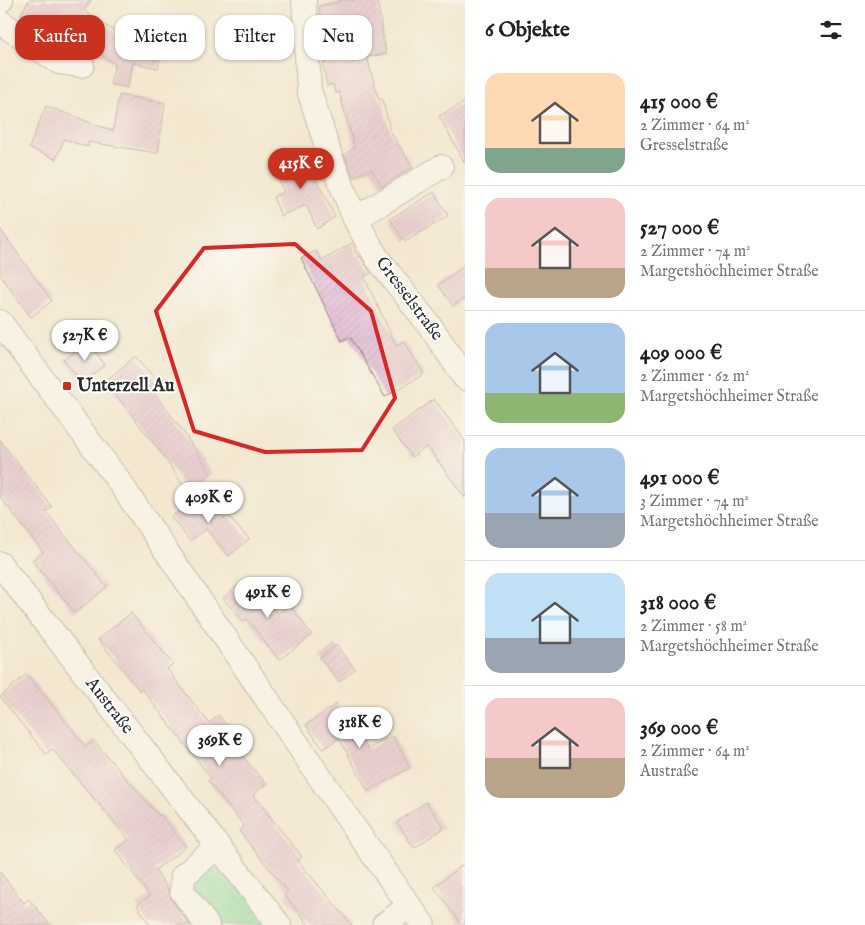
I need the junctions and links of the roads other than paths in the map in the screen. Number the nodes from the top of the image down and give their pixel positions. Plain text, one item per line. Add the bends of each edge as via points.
1 (304, 0) edge
2 (0, 22) edge
3 (82, 65) dead end
4 (441, 167) dead end
5 (356, 218) junction
6 (0, 322) edge
7 (465, 378) edge
8 (0, 564) edge
9 (218, 847) junction
10 (416, 916) edge
11 (207, 925) edge
12 (279, 925) edge
13 (384, 925) edge

1 - 5 street, Gresselstraße via 309,90 330,156
2 - 3 street via 59,62
4 - 5 street
5 - 7 street, Gresselstraße via 377,258 430,326
6 - 10 street via 118,480
8 - 9 street, Austraße
9 - 11 street via 183,876 182,891
9 - 12 street, Austraße
10 - 13 street

